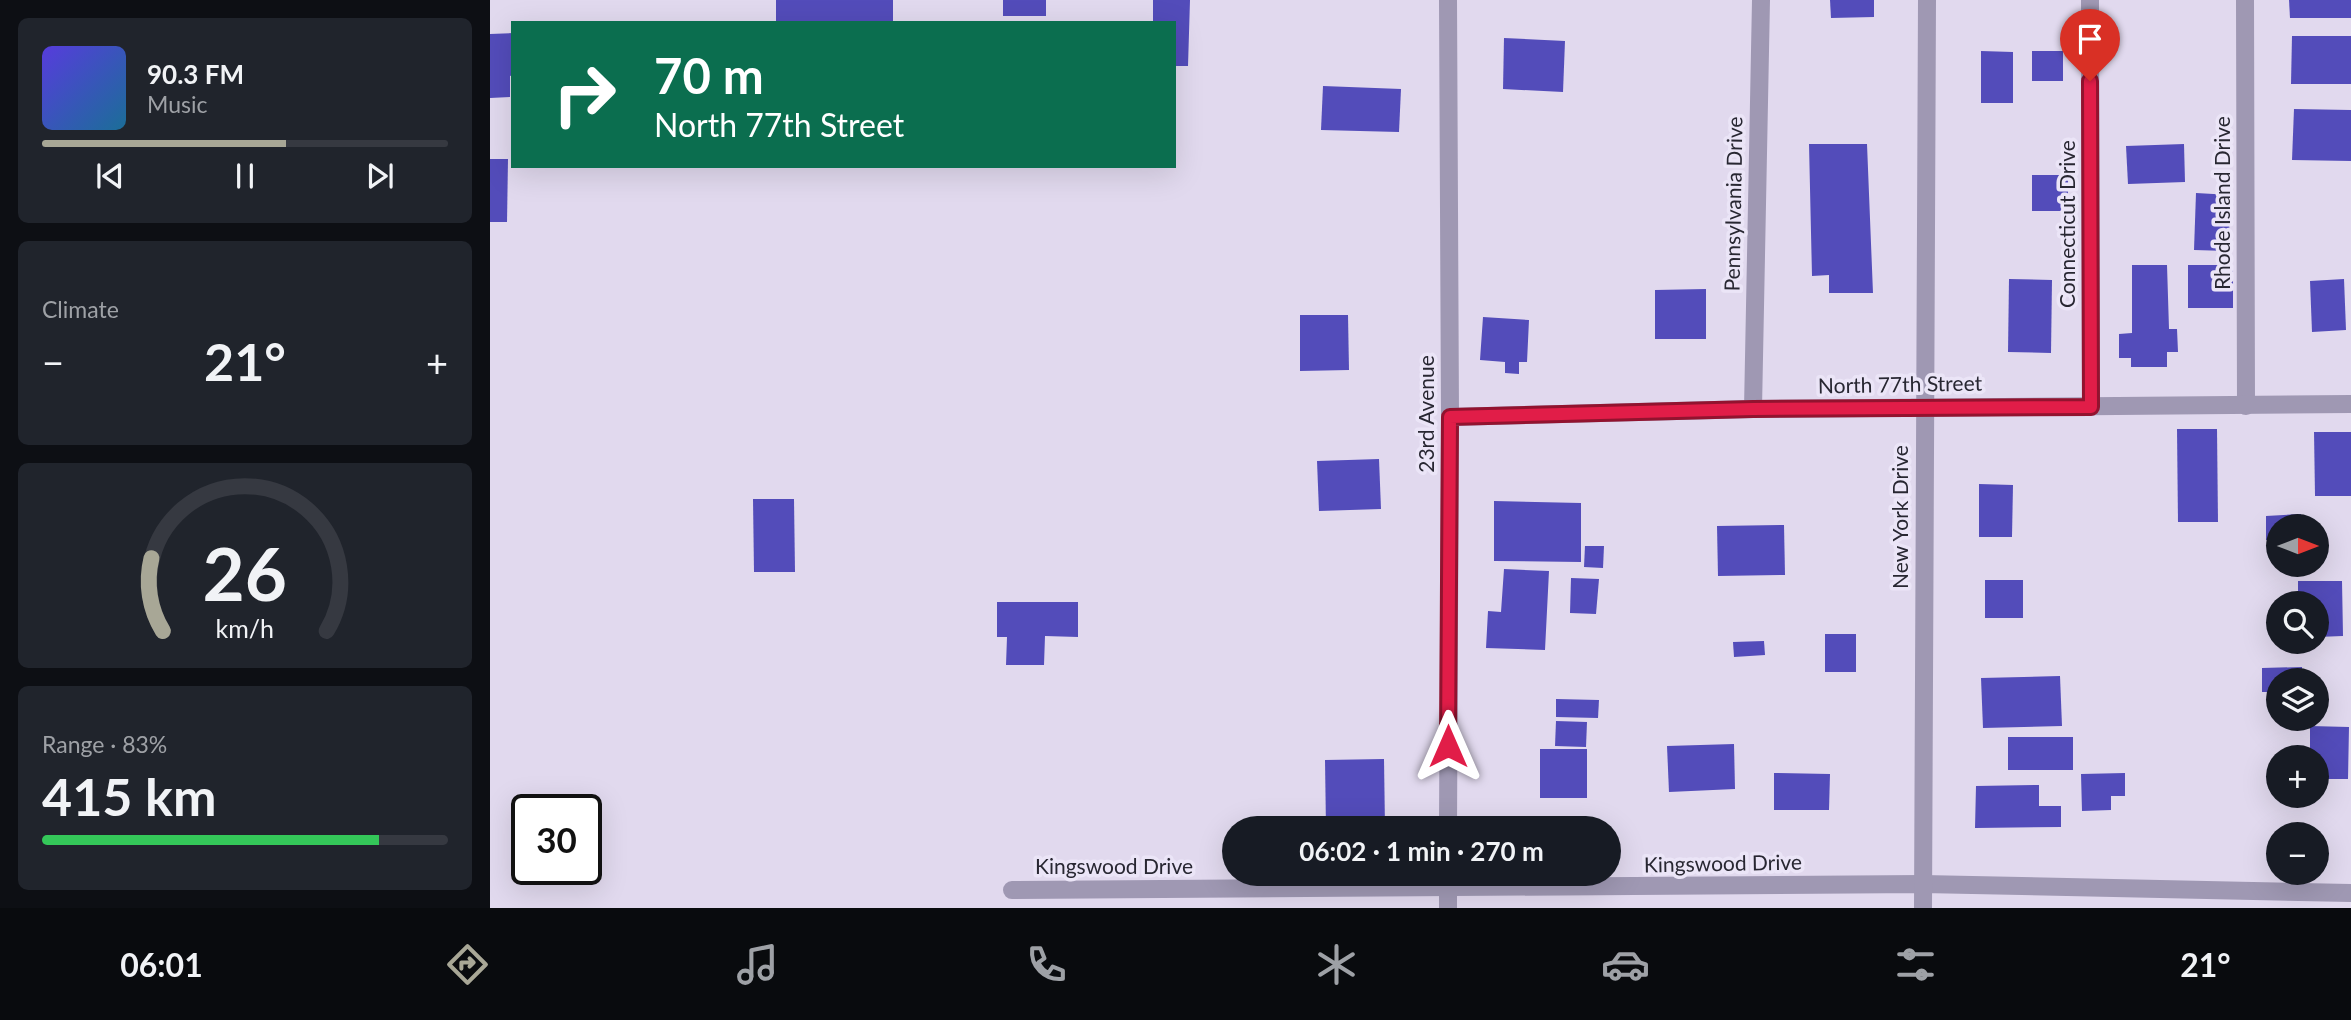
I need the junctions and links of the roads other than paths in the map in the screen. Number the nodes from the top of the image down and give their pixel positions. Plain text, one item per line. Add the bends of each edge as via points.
1 (1448, 0) edge
2 (1760, 0) edge
3 (1927, 0) edge
4 (2090, 0) edge
5 (2245, 0) edge
6 (2351, 404) edge
7 (2246, 406) junction
8 (1924, 407) junction
9 (2091, 407) junction
10 (1753, 409) junction
11 (1450, 417) junction
12 (1448, 816) edge
13 (1621, 882) edge
14 (1923, 884) junction
15 (1222, 886) edge
16 (1448, 886) edge
17 (1012, 890) dead end
18 (2351, 893) edge
19 (1448, 908) edge
20 (1923, 908) edge

1 - 11 street, 23rd Avenue
2 - 10 street, Pennsylvania Drive
3 - 8 street, New York Drive
4 - 9 street, Connecticut Drive
5 - 7 street, Rhode Island Drive
6 - 7 street, North 77th Street
7 - 9 street, North 77th Street
8 - 9 street, North 77th Street
8 - 10 street, North 77th Street
8 - 14 street, New York Drive
10 - 11 street, North 77th Street
11 - 12 street, 23rd Avenue
13 - 14 street, Kingswood Drive
14 - 18 street, Kingswood Drive
14 - 20 street, New York Drive
15 - 17 street, Kingswood Drive
16 - 19 street

